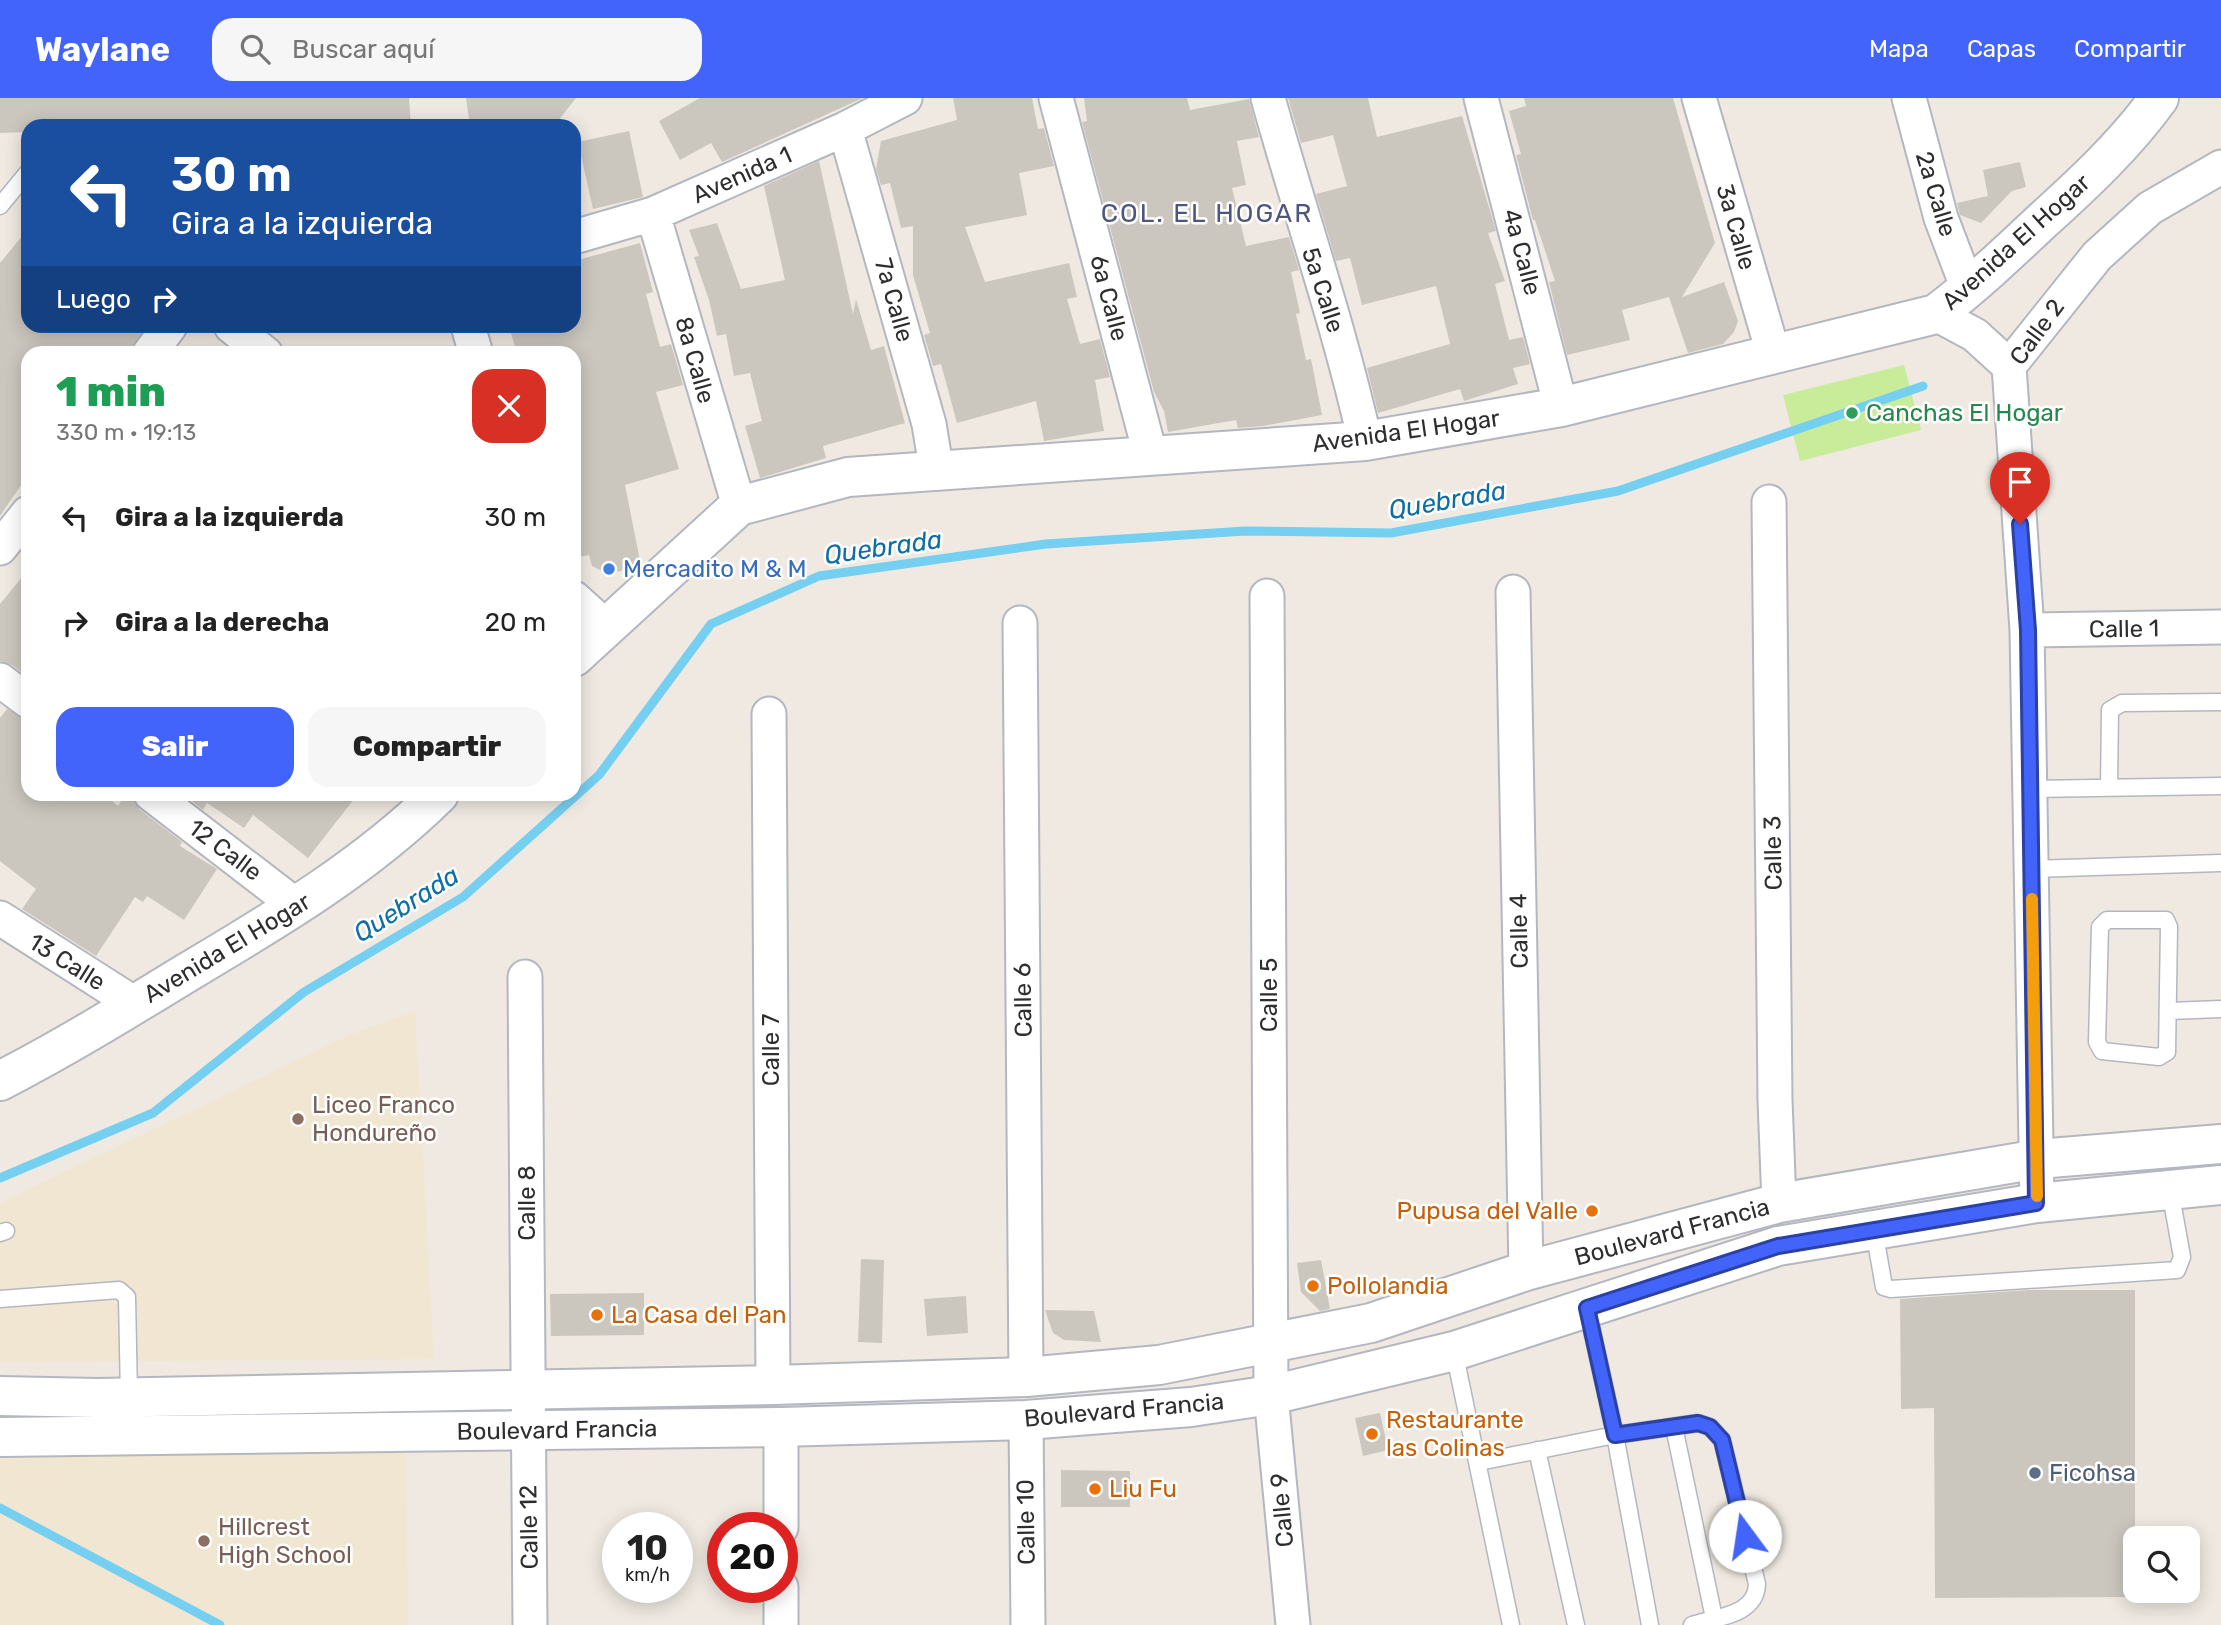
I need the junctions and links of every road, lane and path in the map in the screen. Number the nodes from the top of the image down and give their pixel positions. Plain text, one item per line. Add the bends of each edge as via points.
1 (905, 98) edge
2 (1056, 98) edge
3 (1268, 98) edge
4 (1481, 98) edge
5 (1699, 98) edge
6 (1909, 98) edge
7 (2142, 108) edge
8 (845, 129) junction
9 (2221, 167) edge
10 (21, 180) edge
11 (0, 206) edge
12 (653, 214) junction
13 (581, 235) edge
14 (1968, 289) junction
15 (1936, 314) junction
16 (240, 333) edge
17 (256, 346) edge
18 (1774, 356) junction
19 (2009, 366) junction
20 (1561, 407) junction
21 (1365, 441) junction
22 (1151, 457) junction
23 (937, 473) junction
24 (1769, 502) dead end
25 (739, 506) junction
26 (21, 522) edge
27 (0, 548) edge
28 (1513, 592) dead end
29 (1267, 596) dead end
30 (581, 604) edge
31 (1020, 622) dead end
32 (606, 626) junction
33 (2221, 627) edge
34 (2028, 630) junction
35 (581, 650) edge
36 (0, 680) edge
37 (21, 696) edge
38 (2221, 702) edge
39 (769, 714) dead end
40 (2221, 786) edge
41 (2109, 788) junction
42 (2031, 789) junction
43 (160, 801) edge
44 (432, 801) edge
45 (2220, 863) edge
46 (2032, 869) junction
47 (298, 907) junction
48 (0, 918) edge
49 (525, 977) dead end
50 (135, 1004) junction
51 (2221, 1009) edge
52 (2169, 1011) junction
53 (0, 1082) edge
54 (2221, 1144) edge
55 (2038, 1159) junction
56 (2221, 1185) edge
57 (2170, 1190) junction
58 (1779, 1203) junction
59 (2036, 1203) junction
60 (1874, 1230) junction
61 (1526, 1271) junction
62 (0, 1299) edge
63 (1587, 1308) junction
64 (1271, 1343) junction
65 (1454, 1350) junction
66 (1026, 1377) junction
67 (773, 1385) junction
68 (528, 1392) junction
69 (1270, 1395) junction
70 (0, 1396) edge
71 (129, 1397) junction
72 (1026, 1420) junction
73 (782, 1427) junction
74 (1674, 1427) junction
75 (528, 1430) junction
76 (1615, 1435) junction
77 (0, 1437) edge
78 (1538, 1450) junction
79 (1479, 1462) junction
80 (781, 1512) edge
81 (781, 1603) edge
82 (1714, 1618) junction
83 (530, 1625) edge
84 (781, 1625) edge
85 (1028, 1625) edge
86 (1293, 1625) edge
87 (1511, 1625) edge
88 (1576, 1625) edge
89 (1650, 1625) edge
90 (1692, 1625) edge

1 - 8 street, Avenida 1
2 - 22 street, 6a Calle
3 - 21 street, 5a Calle
4 - 20 street, 4a Calle
5 - 18 street, 3a Calle
6 - 14 street, 2a Calle via 1941,218
7 - 14 street, Avenida El Hogar via 2088,179
8 - 12 street, Avenida 1
8 - 23 street, 7a Calle via 929,424
9 - 19 street, Calle 2 via 2150,208 2097,256
10 - 11 lane
12 - 13 street, Avenida 1
12 - 25 street, 8a Calle
14 - 15 street, Avenida El Hogar
15 - 18 street, Avenida El Hogar
15 - 19 street via 1975,335
16 - 17 street
18 - 20 street, Avenida El Hogar
19 - 34 street, Calle 2
20 - 21 street, Avenida El Hogar
21 - 22 street, Avenida El Hogar
22 - 23 street, Avenida El Hogar
23 - 25 street, Avenida El Hogar via 848,477
24 - 58 street, Calle 3
25 - 32 street, Avenida El Hogar
26 - 27 street
28 - 61 street, Calle 4
29 - 64 street, Calle 5
30 - 32 street
31 - 66 street, Calle 6
32 - 35 street, Avenida El Hogar
33 - 34 street, Calle 1
34 - 42 street, Calle 2
36 - 37 street
38 - 41 lane via 2122,704 2110,710
39 - 67 street, Calle 7
40 - 41 lane
41 - 42 lane
42 - 46 street, Calle 2
43 - 47 street, 12 Calle
44 - 47 street, Avenida El Hogar via 401,832
45 - 46 lane
46 - 55 street, Calle 2
47 - 50 street, Avenida El Hogar
48 - 50 street, 13 Calle
49 - 68 street, Calle 8
50 - 53 street, Avenida El Hogar
51 - 52 lane
52 - 52 lane via 2166,920 2107,920 2099,927 2097,1042 2102,1051 2159,1057 2167,1052
54 - 55 street, Boulevard Francia
55 - 58 street, Boulevard Francia
55 - 59 street, Calle 2
56 - 57 street, Boulevard Francia
57 - 59 street, Boulevard Francia
57 - 60 lane via 2182,1257 2177,1270 1891,1289 1884,1287 1880,1275
58 - 61 street, Boulevard Francia
59 - 60 street, Boulevard Francia
60 - 63 street, Boulevard Francia via 1778,1246
61 - 64 street, Boulevard Francia via 1371,1323
62 - 71 lane via 119,1290 127,1297
63 - 65 street, Boulevard Francia
63 - 76 lane
64 - 66 street, Boulevard Francia via 1159,1365
64 - 69 street, Calle 5
65 - 69 street, Boulevard Francia
65 - 79 lane
66 - 67 street, Boulevard Francia
67 - 68 street, Boulevard Francia
68 - 71 street, Boulevard Francia
68 - 75 street, Calle 8
69 - 72 street, Boulevard Francia via 1191,1407
69 - 86 street, Calle 9
70 - 71 street, Boulevard Francia
72 - 73 street, Boulevard Francia
72 - 85 street, Calle 10
73 - 75 street, Boulevard Francia
73 - 80 street
74 - 76 lane
74 - 82 lane
74 - 82 lane via 1698,1423 1710,1427 1722,1440 1757,1584 1750,1606
75 - 77 street, Boulevard Francia
75 - 83 street, Calle 12
76 - 78 lane
76 - 89 lane
78 - 79 lane
78 - 88 lane
79 - 87 lane
81 - 84 street
82 - 90 lane

